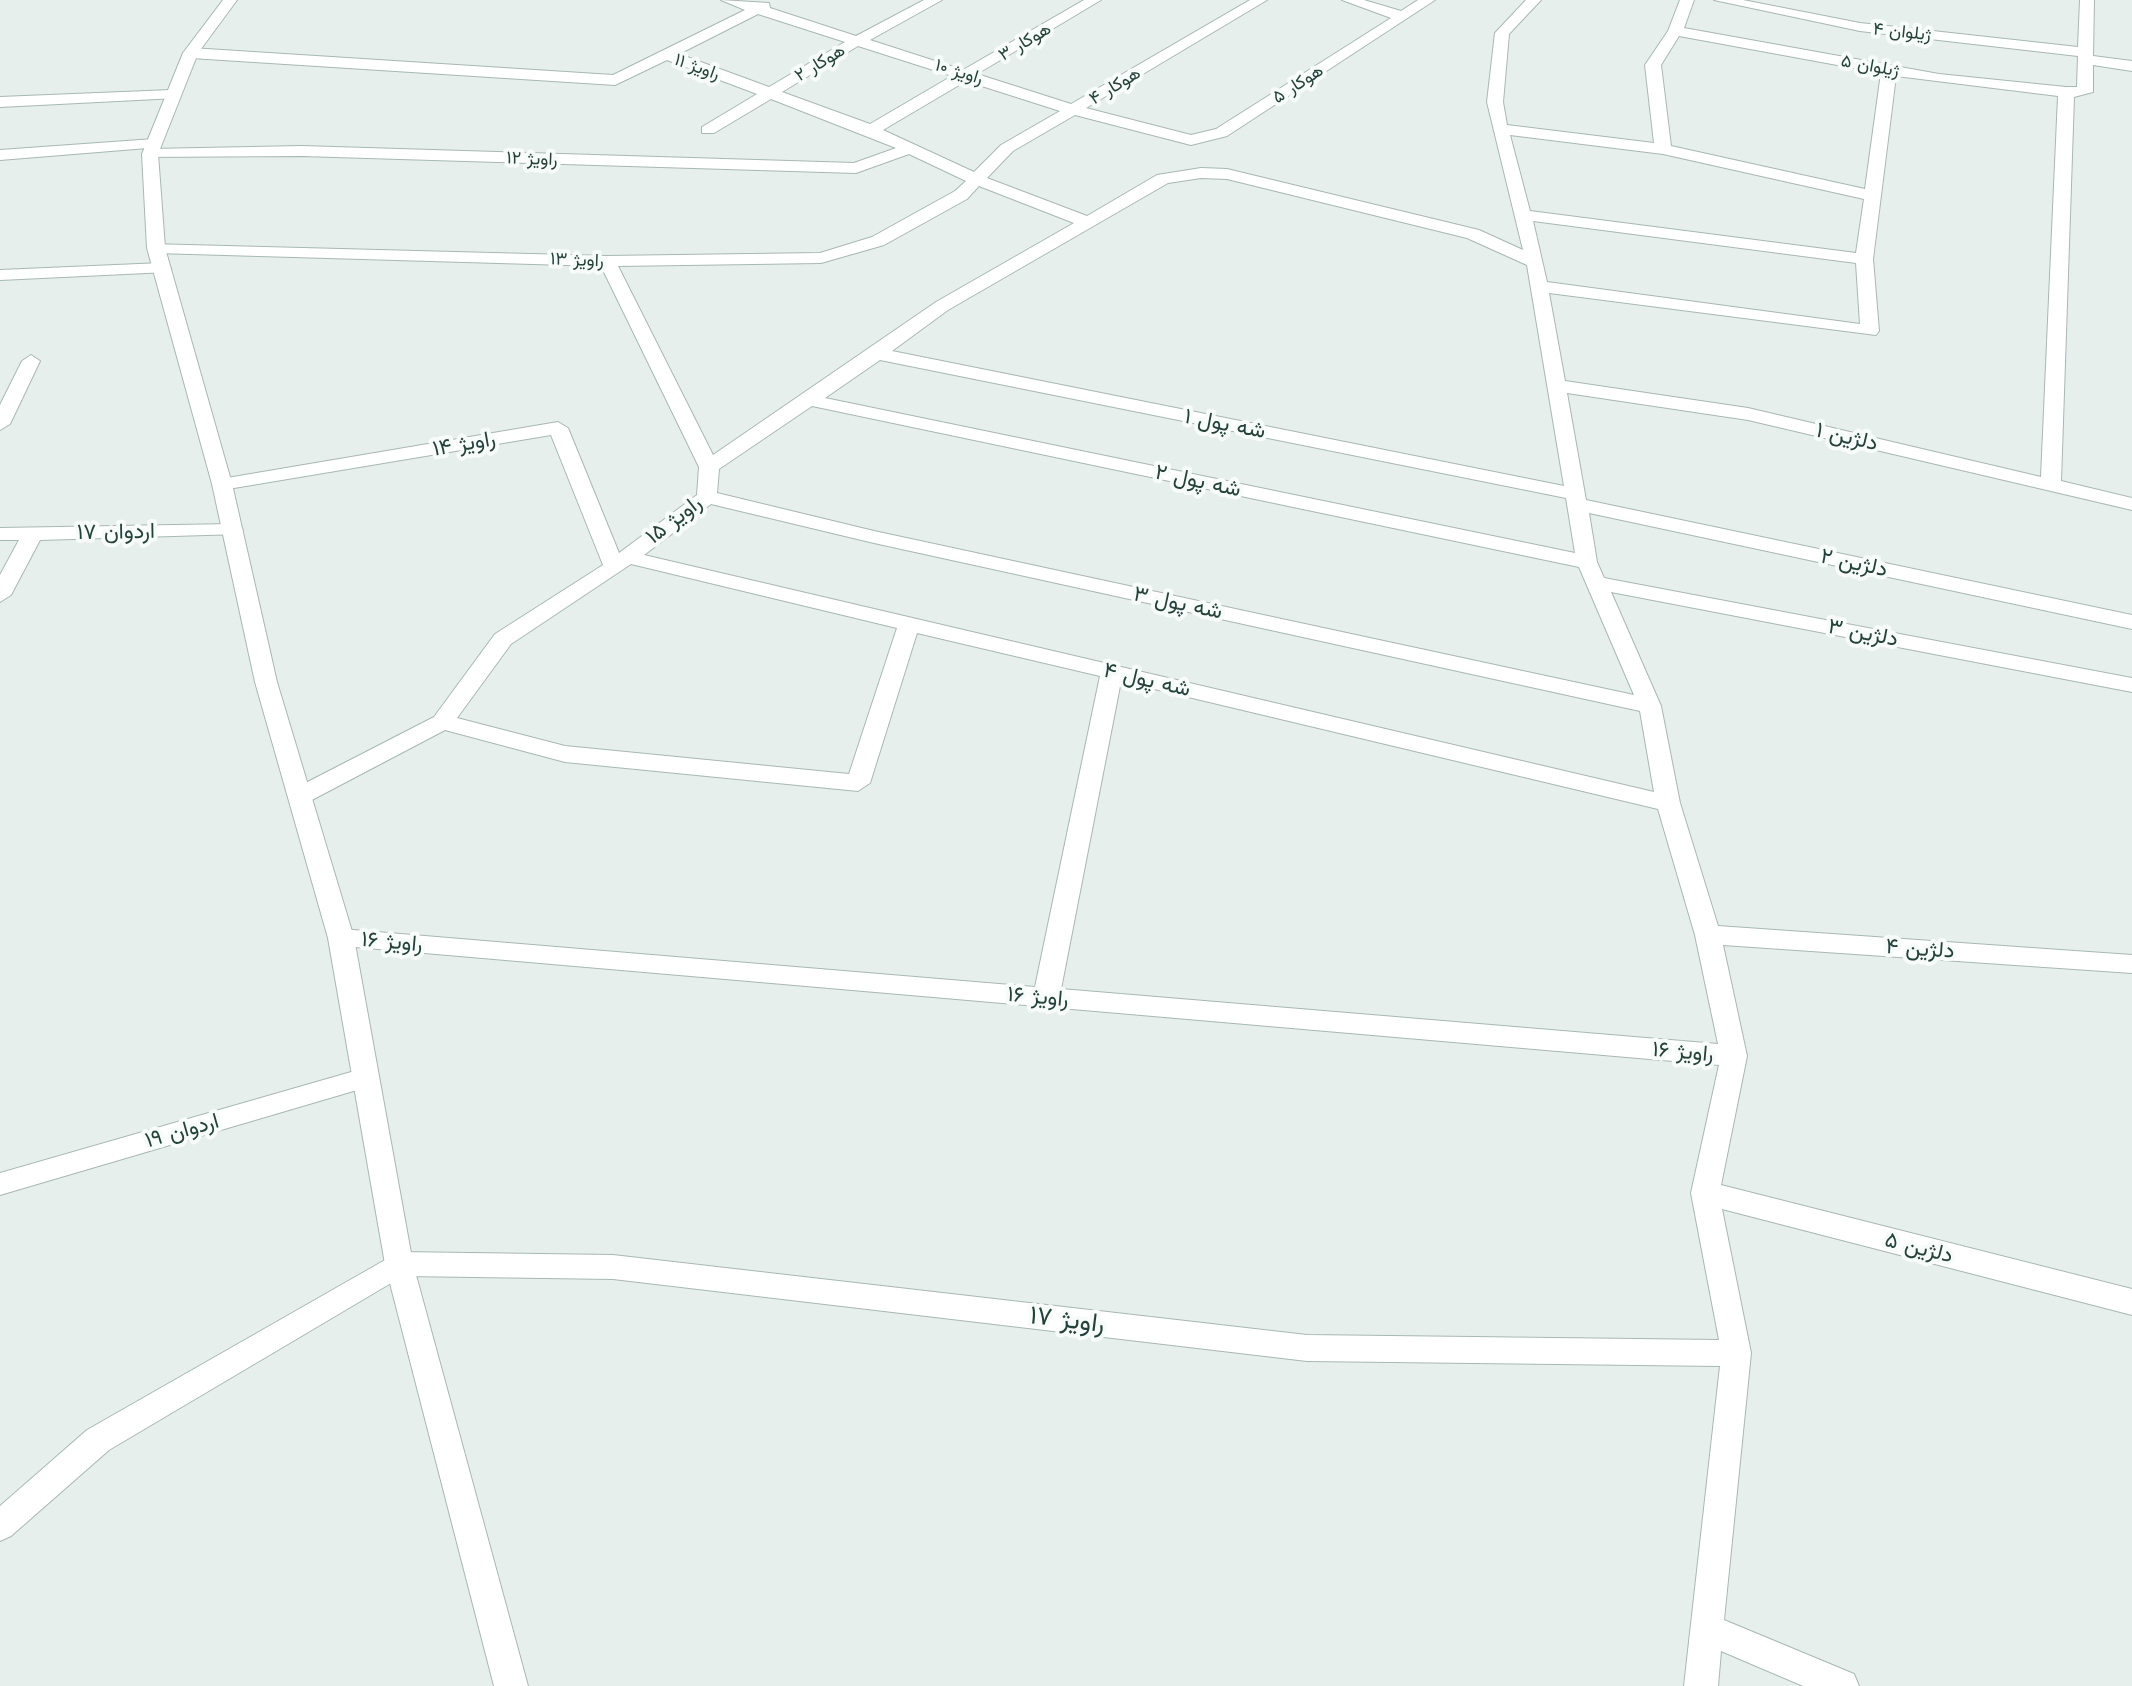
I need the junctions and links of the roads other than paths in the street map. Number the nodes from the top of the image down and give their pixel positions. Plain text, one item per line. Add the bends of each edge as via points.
1 (230, 0) edge
2 (728, 0) edge
3 (777, 0) edge
4 (935, 0) edge
5 (1094, 0) edge
6 (1260, 0) edge
7 (1349, 0) edge
8 (1428, 0) edge
9 (1534, 0) edge
10 (1687, 0) edge
11 (1721, 0) edge
12 (2087, 0) edge
13 (761, 8) junction
14 (1401, 16) junction
15 (1675, 31) junction
16 (855, 42) junction
17 (191, 53) junction
18 (666, 55) junction
19 (2086, 55) junction
20 (2132, 66) edge
21 (1889, 70) junction
22 (970, 75) junction
23 (2066, 92) junction
24 (769, 93) junction
25 (171, 95) junction
26 (0, 102) edge
27 (1074, 110) junction
28 (1500, 129) junction
29 (708, 130) dead end
30 (871, 130) junction
31 (1191, 140) joint
32 (910, 148) junction
33 (152, 149) junction
34 (1663, 149) junction
35 (0, 155) edge
36 (978, 180) junction
37 (1870, 195) junction
38 (1522, 215) junction
39 (1085, 221) junction
40 (159, 258) junction
41 (1864, 259) junction
42 (607, 261) junction
43 (1537, 274) junction
44 (0, 275) edge
45 (877, 354) junction
46 (31, 361) dead end
47 (1559, 386) junction
48 (809, 400) junction
49 (0, 424) edge
50 (709, 467) junction
51 (222, 484) junction
52 (2051, 485) junction
53 (707, 497) junction
54 (1575, 499) junction
55 (2132, 504) edge
56 (233, 530) junction
57 (33, 533) junction
58 (0, 534) edge
59 (620, 562) junction
60 (1590, 572) junction
61 (0, 595) edge
62 (2132, 622) edge
63 (909, 624) junction
64 (1112, 672) junction
65 (2132, 685) edge
66 (1650, 706) junction
67 (442, 722) junction
68 (300, 796) junction
69 (1668, 803) junction
70 (1708, 935) junction
71 (341, 938) junction
72 (2132, 964) edge
73 (1046, 998) junction
74 (1734, 1056) junction
75 (365, 1078) junction
76 (0, 1184) edge
77 (1705, 1193) junction
78 (399, 1264) junction
79 (2132, 1302) edge
80 (1736, 1353) junction
81 (0, 1526) edge
82 (1706, 1628) junction
83 (511, 1686) edge
84 (1701, 1686) edge
85 (1842, 1686) edge

1 - 17 street
2 - 13 street, راویژ ۱۰
3 - 13 street
4 - 16 street, هوکار ۲
5 - 22 street, هوکار ۳
6 - 27 street, هوکار ۴
7 - 14 street
8 - 14 street, هوکار ۵
9 - 28 street via 1502,33 1495,102
10 - 15 street
11 - 19 street, ژیلوان ۴ via 1860,27
12 - 19 street
13 - 16 street, راویژ ۱۰
13 - 18 street
14 - 31 street, هوکار ۵ via 1221,133
15 - 21 street, ژیلوان ۵
15 - 34 street via 1653,65
16 - 22 street, راویژ ۱۰
16 - 24 street, هوکار ۲
17 - 18 street, راویژ ۱۱ via 615,80
17 - 25 street
18 - 24 street, راویژ ۱۱
19 - 20 street, ژیلوان ۴
19 - 23 street via 2085,92
21 - 23 street, ژیلوان ۵
21 - 37 street
22 - 27 street, راویژ ۱۰
22 - 30 street, هوکار ۳
23 - 52 street
24 - 29 street, هوکار ۲
24 - 30 street, راویژ ۱۱
25 - 26 street
25 - 33 street
27 - 31 street, راویژ ۱۰
27 - 36 street, هوکار ۴ via 1007,148
28 - 34 street
28 - 38 street
30 - 32 street, راویژ ۱۱
32 - 33 street, راویژ ۱۲ via 856,168
32 - 36 street, راویژ ۱۱
33 - 35 street, راویژ ۱۲
33 - 40 street
34 - 37 street
36 - 39 street, راویژ ۱۱
36 - 42 street, راویژ ۱۳ via 878,241 821,258
37 - 41 street
38 - 41 street
38 - 43 street
39 - 43 street, راویژ ۱۵ via 1163,179 1227,174 1473,234
39 - 45 street, راویژ ۱۵ via 942,306
40 - 42 street, راویژ ۱۳
40 - 44 street, راویژ ۱۳
40 - 51 street
41 - 43 street via 1870,331
42 - 50 street
43 - 47 street
45 - 48 street, راویژ ۱۵
45 - 54 street, شه پول ۱
46 - 49 street
47 - 52 street, دلژین ۱ via 1748,414
47 - 54 street
48 - 50 street, راویژ ۱۵
48 - 60 street, شه پول ۲
50 - 53 street, راویژ ۱۵
51 - 56 street
51 - 59 street, راویژ ۱۴ via 558,428
52 - 55 street, دلژین ۱
53 - 59 street, راویژ ۱۵
53 - 66 street, شه پول ۳
54 - 60 street
54 - 62 street, دلژین ۲
56 - 57 street, اردوان ۱۷
56 - 68 street via 266,682
57 - 58 street, اردوان ۱۷
57 - 61 street
59 - 63 street, شه پول ۴
59 - 67 street, راویژ ۱۵ via 503,639
60 - 65 street, دلژین ۳
60 - 66 street
63 - 64 street, شه پول ۴
63 - 67 street via 858,783 565,754
64 - 69 street, شه پول ۴
64 - 73 street
66 - 69 street
67 - 68 street, راویژ ۱۵
68 - 71 street
69 - 70 street
70 - 72 street, دلژین ۴
70 - 74 street
71 - 73 street, راویژ ۱۶
71 - 75 street
73 - 74 street, راویژ ۱۶
74 - 77 street
75 - 76 street, اردوان ۱۹
75 - 78 street
77 - 79 street, دلژین ۵
77 - 80 street
78 - 80 street, راویژ ۱۷ via 613,1267 1307,1348
78 - 81 street via 98,1440
78 - 83 street
80 - 82 street
82 - 84 street
82 - 85 street

